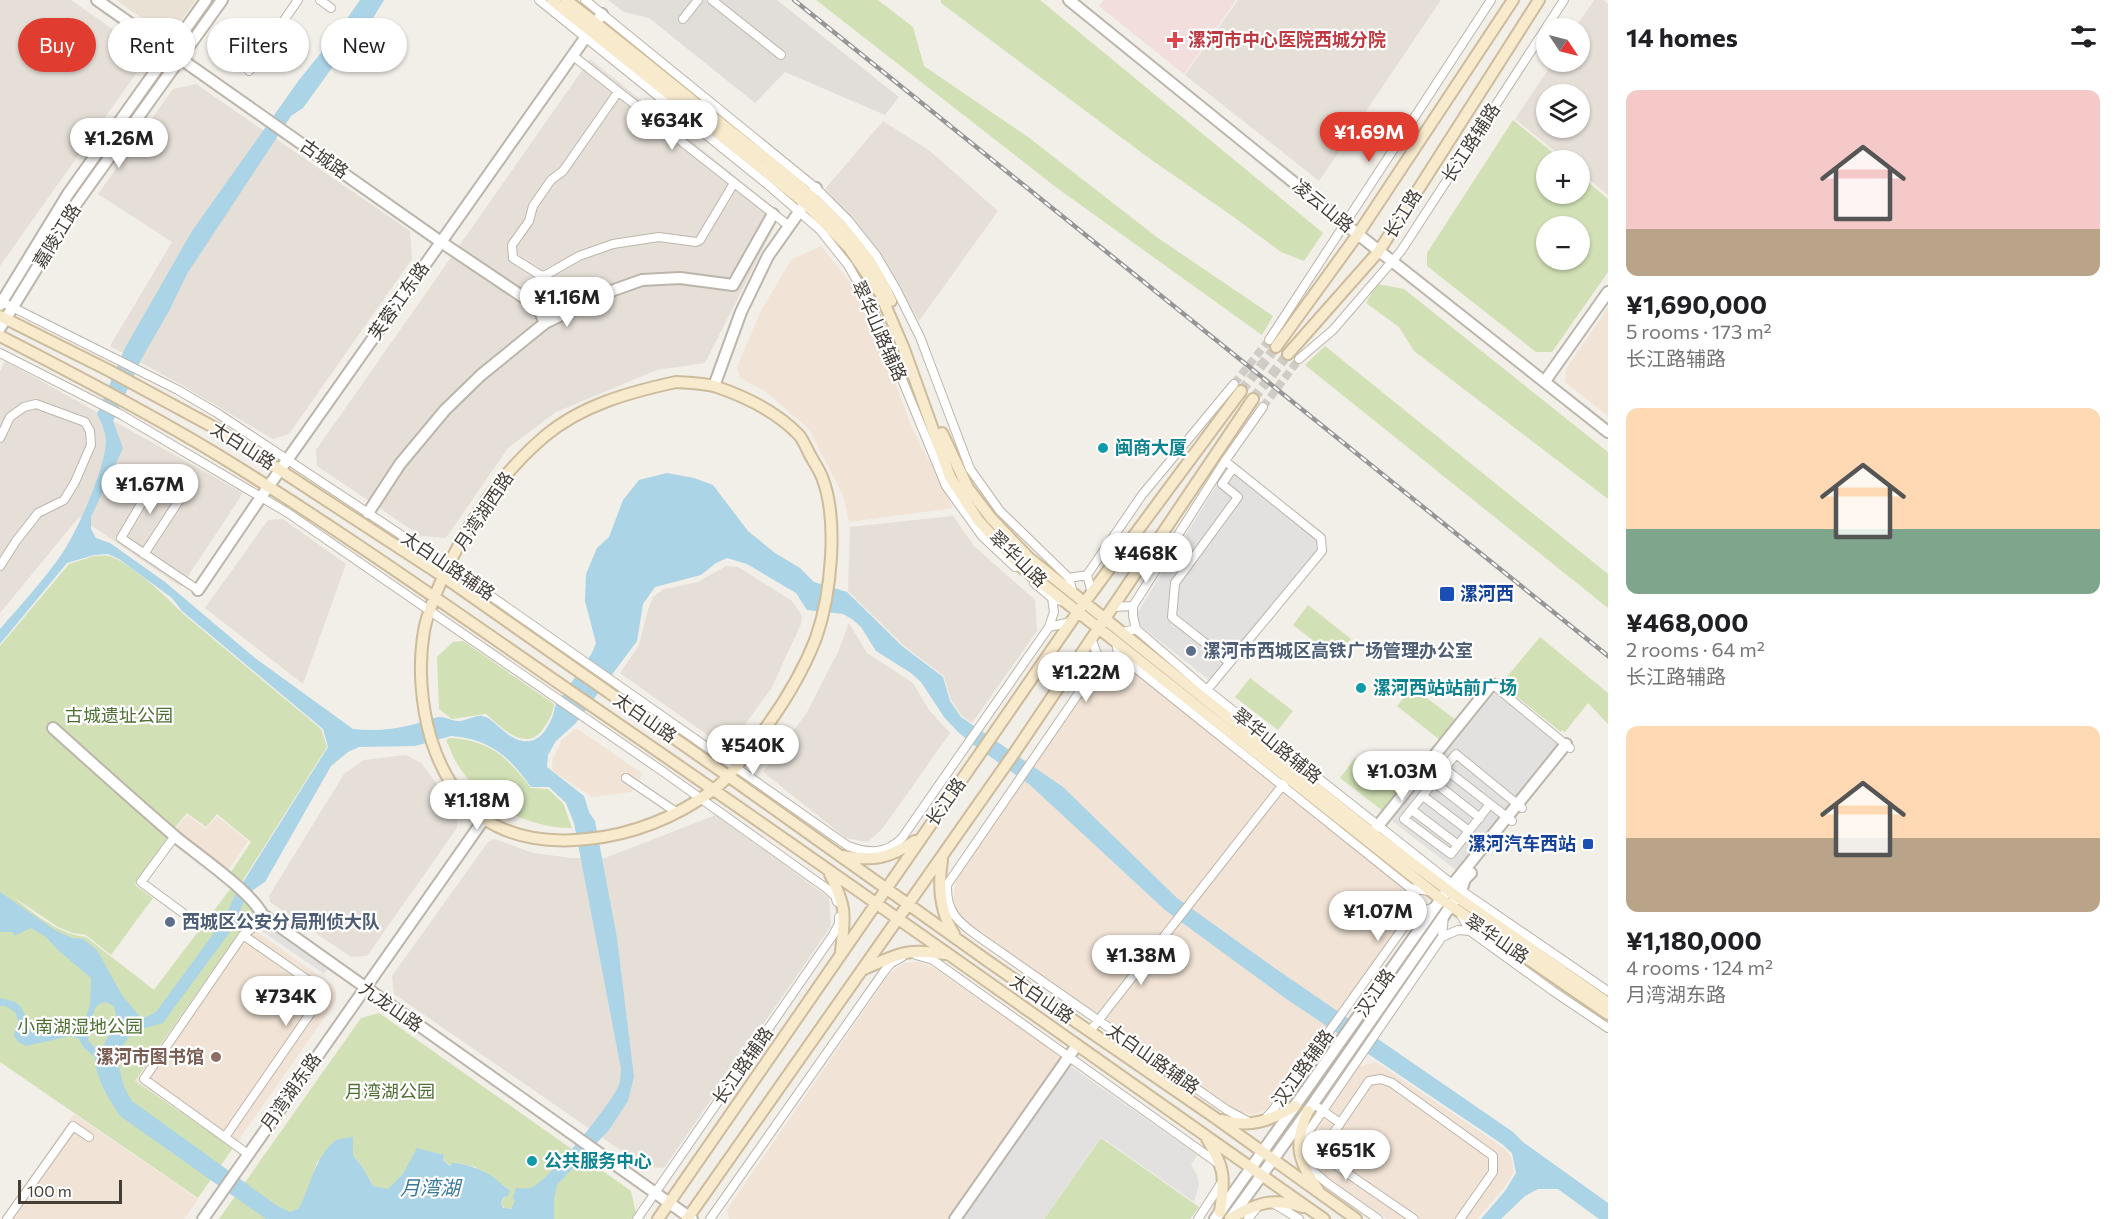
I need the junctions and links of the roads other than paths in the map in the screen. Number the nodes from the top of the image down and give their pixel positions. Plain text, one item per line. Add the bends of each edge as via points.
1 (98, 0) edge
2 (206, 0) edge
3 (222, 0) edge
4 (298, 0) edge
5 (320, 0) edge
6 (539, 0) edge
7 (552, 0) edge
8 (566, 0) edge
9 (585, 0) edge
10 (698, 0) edge
11 (712, 0) edge
12 (1069, 0) edge
13 (1491, 0) edge
14 (1513, 0) edge
15 (1564, 0) edge
16 (1539, 2) edge
17 (331, 8) dead end
18 (124, 18) edge
19 (193, 18) edge
20 (286, 18) edge
21 (683, 19) dead end
22 (593, 26) junction
23 (195, 38) edge
24 (573, 55) junction
25 (781, 55) dead end
26 (195, 68) edge
27 (154, 72) edge
28 (171, 72) edge
29 (618, 92) junction
30 (734, 183) junction
31 (807, 199) junction
32 (772, 214) junction
33 (1345, 224) junction
34 (789, 226) junction
35 (1358, 234) junction
36 (441, 242) junction
37 (1379, 251) junction
38 (1393, 262) junction
39 (1608, 292) edge
40 (4, 303) edge
41 (2, 321) edge
42 (545, 323) junction
43 (0, 336) edge
44 (1273, 343) joint
45 (0, 354) edge
46 (1288, 354) tunnel mouth
47 (1299, 359) tunnel mouth
48 (1545, 381) junction
49 (714, 386) junction
50 (1238, 387) joint
51 (1253, 399) tunnel mouth
52 (1263, 407) tunnel mouth
53 (1608, 432) edge
54 (0, 438) edge
55 (288, 459) junction
56 (1225, 461) junction
57 (1233, 468) junction
58 (281, 469) junction
59 (268, 486) junction
60 (261, 497) junction
61 (368, 513) junction
62 (144, 554) junction
63 (0, 566) edge
64 (446, 571) junction
65 (1087, 575) junction
66 (1069, 578) junction
67 (198, 590) joint
68 (1092, 593) junction
69 (435, 596) junction
70 (1052, 598) junction
71 (1069, 598) junction
72 (1113, 606) junction
73 (1133, 606) junction
74 (1081, 607) junction
75 (429, 609) junction
76 (1106, 618) junction
77 (1071, 622) junction
78 (1049, 627) junction
79 (1098, 627) junction
80 (1136, 628) junction
81 (1123, 632) junction
82 (1091, 638) junction
83 (1116, 641) junction
84 (1118, 654) junction
85 (1100, 662) junction
86 (1229, 662) junction
87 (1492, 684) joint
88 (1207, 690) junction
89 (53, 728) dead end
90 (1568, 746) joint
91 (1445, 769) junction
92 (732, 771) junction
93 (626, 778) dead end
94 (1285, 781) junction
95 (1434, 782) junction
96 (715, 789) junction
97 (1423, 796) junction
98 (700, 798) junction
99 (1490, 804) junction
100 (1520, 806) junction
101 (1412, 810) junction
102 (676, 812) junction
103 (1480, 818) junction
104 (484, 819) junction
105 (1509, 819) junction
106 (1377, 827) junction
107 (1469, 831) junction
108 (175, 836) junction
109 (921, 838) junction
110 (1458, 845) junction
111 (943, 854) junction
112 (840, 856) junction
113 (829, 871) junction
114 (886, 888) junction
115 (1410, 888) junction
116 (1431, 891) junction
117 (1448, 899) junction
118 (875, 904) junction
119 (909, 904) junction
120 (260, 910) junction
121 (183, 913) dead end
122 (1413, 914) junction
123 (1461, 914) junction
124 (897, 920) junction
125 (1470, 931) junction
126 (243, 934) junction
127 (1442, 937) junction
128 (958, 939) junction
129 (840, 953) junction
130 (948, 955) junction
131 (862, 970) junction
132 (364, 988) junction
133 (1608, 991) edge
134 (1608, 1003) edge
135 (1608, 1014) edge
136 (1098, 1021) junction
137 (1608, 1028) edge
138 (1372, 1030) junction
139 (1090, 1031) junction
140 (1077, 1045) junction
141 (1069, 1057) junction
142 (1295, 1106) junction
143 (1314, 1108) junction
144 (1214, 1117) junction
145 (1258, 1123) junction
146 (1340, 1123) junction
147 (1203, 1132) junction
148 (89, 1137) dead end
149 (225, 1137) junction
150 (1263, 1152) junction
151 (248, 1154) junction
152 (1272, 1160) junction
153 (1300, 1160) junction
154 (1221, 1165) junction
155 (1252, 1167) junction
156 (1262, 1174) junction
157 (1224, 1178) junction
158 (655, 1193) junction
159 (1321, 1195) junction
160 (1266, 1203) junction
161 (669, 1204) junction
162 (1311, 1209) junction
163 (1218, 1215) edge
164 (689, 1218) edge
165 (8, 1219) edge
166 (203, 1219) edge
167 (637, 1219) edge
168 (658, 1219) edge
169 (710, 1219) edge
170 (956, 1219) edge
171 (1198, 1219) edge
172 (1230, 1219) edge
173 (1248, 1219) edge
174 (1299, 1219) edge
175 (1324, 1219) edge
176 (1356, 1219) edge
177 (1378, 1219) edge
178 (1414, 1219) edge
179 (1460, 1219) edge

1 - 18 street, 古城路
2 - 19 street, 嘉陵江路
3 - 23 street, 嘉陵江路
4 - 20 street
5 - 17 street
6 - 22 street, 翠华山路辅路
7 - 22 main road, 翠华山路
8 - 22 main road, 翠华山路
9 - 22 street, 翠华山路辅路
10 - 21 street
11 - 25 street
12 - 33 street, 凌云山路
13 - 33 street
14 - 35 main road, 长江路
15 - 38 street, 长江路辅路
16 - 37 main road, 长江路
22 - 24 street, 芙蓉江东路
22 - 31 main road, 翠华山路
22 - 31 street, 翠华山路辅路
24 - 29 street
24 - 36 street, 芙蓉江东路
26 - 36 street, 古城路
27 - 40 street, 嘉陵江路 via 68,194
28 - 40 street, 嘉陵江路
29 - 30 street
29 - 30 street via 563,171 550,180 533,206 512,245 513,258 544,276 579,256 613,244 659,237 696,242
30 - 32 street
31 - 34 street
31 - 66 street, 翠华山路辅路 via 848,220 876,255 920,337 970,469 1000,512
31 - 70 street, 翠华山路辅路 via 820,230 848,265 873,309 946,486 982,536
31 - 71 main road, 翠华山路 via 853,238 885,287 946,444 968,488
32 - 34 street
32 - 42 street via 733,285 680,278 642,280
33 - 35 street, 凌云山路
33 - 44 street
34 - 49 street via 768,256 744,306
35 - 37 street, 凌云山路
35 - 44 main road, 长江路
36 - 42 street, 古城路 via 538,307
36 - 55 street, 芙蓉江东路
37 - 38 street, 凌云山路
37 - 46 main road, 长江路
38 - 47 street, 长江路辅路 via 1333,330
38 - 48 street, 凌云山路
39 - 48 street
40 - 41 street, 嘉陵江路
40 - 55 street, 太白山路辅路 via 207,408
41 - 58 main road, 太白山路 via 108,370
42 - 61 street via 445,410 400,464
43 - 59 main road, 太白山路 via 126,402
45 - 60 street via 120,414
48 - 53 street, 凌云山路
49 - 64 main road, 月湾湖西路 via 676,382 641,389 606,400 548,434 513,466 485,503
49 - 92 main road, 月湾湖西路 via 762,406 800,436 823,478 832,525 822,618 801,672 770,722
50 - 65 street via 1143,495
50 - 68 main road, 长江路
51 - 72 main road, 长江路
52 - 56 street
54 - 63 street via 10,417 36,404 85,422 91,446 64,500 38,513
55 - 58 street, 芙蓉江东路
55 - 61 street, 太白山路辅路
56 - 57 street
56 - 73 street
57 - 86 street via 1222,484 1238,497 1175,583 1172,617
57 - 86 street via 1321,538 1323,544 1322,551
58 - 59 street, 芙蓉江东路
58 - 64 main road, 太白山路
59 - 60 street, 芙蓉江东路
59 - 69 main road, 太白山路
60 - 67 street, 芙蓉江东路
60 - 75 street
61 - 64 street, 太白山路辅路
62 - 62 street via 121,538 158,475 184,493
62 - 67 street
64 - 69 main road, 月湾湖西路
64 - 92 street, 太白山路辅路 via 611,679
64 - 92 main road, 太白山路 via 577,671
65 - 66 street
65 - 68 street
66 - 71 street, 翠华山路辅路
68 - 74 main road, 长江路
69 - 75 main road
69 - 96 main road, 太白山路
70 - 71 street, 翠华山路辅路
70 - 78 street
71 - 74 main road, 翠华山路
72 - 73 street
72 - 76 main road, 长江路
73 - 80 street
74 - 76 main road, 翠华山路
74 - 77 main road, 长江路
74 - 79 main road, 翠华山路
75 - 98 street
75 - 104 main road via 421,658 424,716 442,769 471,809
76 - 79 main road, 长江路
76 - 81 main road, 翠华山路
77 - 78 street
77 - 109 main road, 长江路
78 - 92 street, 太白山路辅路 via 902,838 880,852 863,852 848,846
79 - 82 main road, 长江路
79 - 83 main road, 翠华山路
80 - 81 street
80 - 88 street, 翠华山路辅路
81 - 117 main road, 翠华山路
82 - 85 street
82 - 111 main road, 长江路
83 - 84 street
83 - 94 main road, 翠华山路
84 - 85 street
84 - 94 street, 翠华山路辅路
85 - 136 street, 太白山路辅路 via 947,885 947,899 960,923
86 - 88 street
87 - 90 street
87 - 106 street
88 - 106 street, 翠华山路辅路
89 - 108 street, 九龙山路
90 - 100 street, 汉江路
91 - 95 street
91 - 99 street
91 - 100 street via 1456,754
92 - 96 main road, 月湾湖西路
92 - 112 main road, 太白山路
93 - 102 street
94 - 115 street, 翠华山路辅路
94 - 116 main road, 翠华山路
94 - 136 street
95 - 97 street
95 - 103 street
96 - 98 main road
96 - 113 main road, 太白山路
97 - 101 street
97 - 107 street
98 - 102 main road
98 - 158 street, 长江路辅路 via 835,896 839,924
99 - 103 street
99 - 105 street
100 - 105 street, 汉江路
101 - 110 street
101 - 110 street via 1404,819 1451,854
102 - 104 main road via 643,828 605,838 571,841 519,834
103 - 107 street
104 - 132 street, 月湾湖东路
105 - 117 street, 汉江路
106 - 117 street, 翠华山路辅路
107 - 110 street
108 - 120 street, 九龙山路
108 - 121 street via 141,882
109 - 112 main road via 885,857
109 - 114 main road, 长江路
111 - 119 main road, 长江路
111 - 128 main road via 939,875 942,903 946,922
112 - 114 main road, 太白山路
113 - 118 main road, 太白山路
113 - 129 main road via 845,914
114 - 118 main road, 长江路
114 - 119 main road, 太白山路
115 - 116 street
115 - 122 street via 1415,898
116 - 117 main road, 翠华山路
117 - 122 street
117 - 123 main road, 翠华山路
117 - 127 street
117 - 133 street, 翠华山路辅路
117 - 134 main road, 翠华山路
117 - 138 street, 汉江路
117 - 142 street, 汉江路
118 - 124 main road, 太白山路
118 - 129 main road, 长江路
119 - 124 main road, 长江路
119 - 128 main road, 太白山路
120 - 126 street via 255,926
120 - 132 street, 九龙山路
122 - 145 street, 汉江路辅路 via 1273,1110
123 - 125 street
123 - 135 main road, 翠华山路
124 - 130 main road, 太白山路
124 - 131 main road, 长江路
125 - 127 street via 1458,930
125 - 137 street
126 - 149 street via 144,1079
126 - 149 street via 325,992
127 - 138 street
128 - 139 main road, 太白山路
129 - 161 main road, 长江路
130 - 131 main road via 910,951
130 - 140 main road, 太白山路
131 - 164 main road, 长江路
132 - 151 street, 月湾湖东路
132 - 158 street, 九龙山路
136 - 139 street
136 - 145 street, 太白山路辅路 via 1227,1110
138 - 143 street, 汉江路
139 - 144 main road, 太白山路
140 - 141 street
140 - 147 main road, 太白山路
141 - 154 street
141 - 169 street via 933,960 905,955 891,963
141 - 170 street
142 - 145 main road
142 - 150 street, 汉江路
143 - 146 street
143 - 152 street, 汉江路
143 - 153 main road via 1301,1128
144 - 145 main road via 1235,1124
144 - 150 main road, 太白山路
146 - 178 street via 1326,1144 1331,1162
146 - 179 street via 1369,1082 1381,1079 1493,1156 1493,1172
147 - 154 main road
147 - 155 main road, 太白山路
148 - 165 street via 73,1126
149 - 151 street
150 - 152 main road, 太白山路
150 - 155 street, 汉江路
151 - 166 street, 月湾湖东路
152 - 156 street, 汉江路
152 - 159 main road, 太白山路
153 - 159 main road
153 - 177 street
154 - 157 main road
155 - 156 main road, 太白山路
155 - 163 street, 汉江路
156 - 162 main road, 太白山路
156 - 172 street, 汉江路
157 - 163 main road
157 - 171 street
158 - 161 street, 九龙山路
158 - 167 street, 长江路辅路
159 - 176 main road, 太白山路
160 - 162 main road
160 - 172 main road
160 - 173 street
160 - 174 street
161 - 164 street, 九龙山路
161 - 168 main road, 长江路
162 - 175 main road, 太白山路

